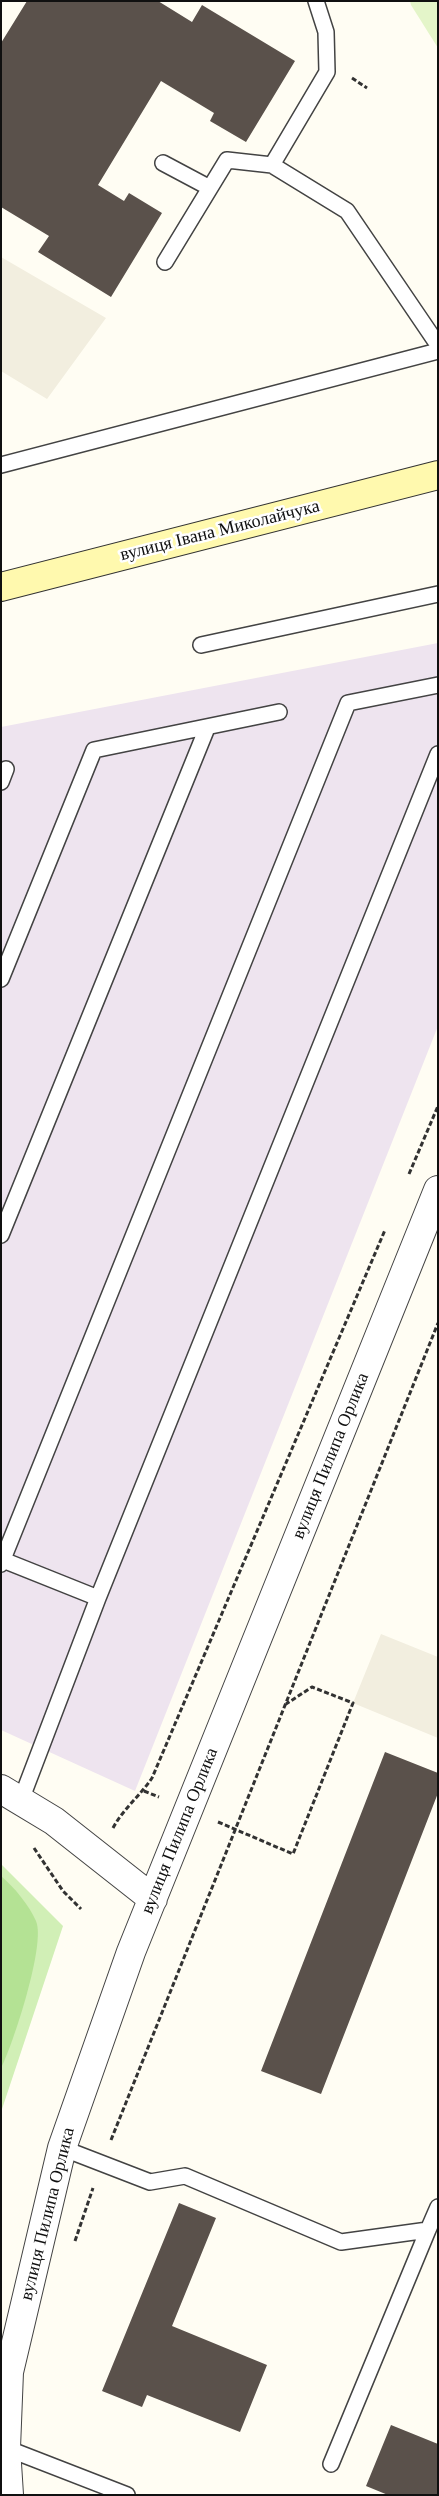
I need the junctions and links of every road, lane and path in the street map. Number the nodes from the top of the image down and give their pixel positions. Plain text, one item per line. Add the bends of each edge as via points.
1 (316, 1) edge
2 (163, 163) dead end
3 (272, 165) junction
4 (210, 188) junction
5 (165, 262) dead end
6 (438, 345) edge
7 (438, 351) edge
8 (1, 465) edge
9 (438, 475) edge
10 (1, 587) edge
11 (438, 594) edge
12 (201, 645) dead end
13 (438, 686) edge
14 (280, 712) dead end
15 (207, 728) junction
16 (438, 754) edge
17 (1, 979) edge
18 (438, 1106) edge
19 (407, 1178) dead end
20 (438, 1190) edge
21 (388, 1224) dead end
22 (1, 1235) edge
23 (438, 1323) edge
24 (2, 1562) edge
25 (98, 1598) junction
26 (285, 1704) junction
27 (11, 1794) edge
28 (235, 1830) junction
29 (32, 1843) dead end
30 (100, 1856) junction
31 (153, 1898) junction
32 (81, 1909) dead end
33 (62, 2148) junction
34 (101, 2163) junction
35 (438, 2207) edge
36 (428, 2230) junction
37 (74, 2244) dead end
38 (6, 2448) junction
39 (332, 2464) dead end
40 (9, 2495) edge
41 (128, 2495) edge

1 - 3 lane via 326,32 327,72
2 - 4 lane
3 - 4 lane via 227,160
3 - 6 lane via 347,211
4 - 5 lane
7 - 8 lane
9 - 10 street, вулиця Івана Миколайчука
11 - 12 lane
13 - 24 lane via 348,703
14 - 15 lane
15 - 17 lane via 94,750
15 - 22 lane
16 - 25 lane
18 - 19 path
20 - 31 street, вулиця Пилипа Орлика
21 - 30 path via 152,1778 120,1816
23 - 26 path
24 - 25 lane
25 - 27 lane
26 - 28 path
26 - 28 path via 312,1687 353,1703 293,1854
27 - 30 street
28 - 34 path
29 - 32 path via 63,1891
30 - 31 street
31 - 33 street, вулиця Пилипа Орлика
33 - 34 lane
33 - 38 street, вулиця Пилипа Орлика via 9,2372
34 - 36 lane via 150,2182 184,2176 341,2242
34 - 37 path
35 - 36 lane
36 - 39 lane
38 - 40 street, вулиця Пилипа Орлика
38 - 41 lane

